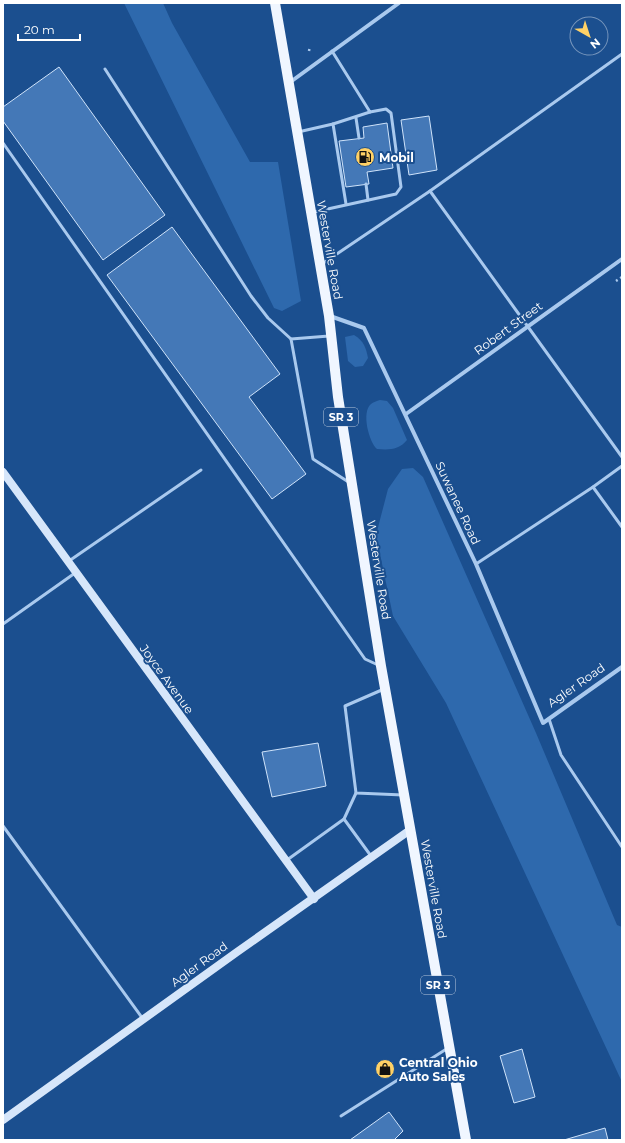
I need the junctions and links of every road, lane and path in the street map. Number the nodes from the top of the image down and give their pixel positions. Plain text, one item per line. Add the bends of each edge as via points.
1 (275, 3) edge
2 (399, 3) edge
3 (310, 46) dead end
4 (332, 51) junction
5 (309, 52) dead end
6 (622, 54) edge
7 (105, 69) dead end
8 (288, 84) junction
9 (370, 112) junction
10 (356, 118) junction
11 (333, 124) junction
12 (296, 133) junction
13 (359, 138) dead end
14 (3, 143) edge
15 (366, 184) dead end
16 (430, 191) junction
17 (368, 200) junction
18 (346, 204) junction
19 (310, 213) junction
20 (622, 259) edge
21 (319, 266) junction
22 (329, 316) junction
23 (528, 327) junction
24 (331, 336) junction
25 (291, 339) junction
26 (406, 414) junction
27 (622, 457) edge
28 (622, 466) edge
29 (201, 470) dead end
30 (3, 472) edge
31 (352, 485) junction
32 (594, 488) junction
33 (622, 526) edge
34 (68, 562) junction
35 (476, 564) junction
36 (76, 573) junction
37 (3, 624) edge
38 (381, 666) junction
39 (622, 667) edge
40 (385, 688) junction
41 (549, 719) junction
42 (543, 723) joint
43 (356, 793) junction
44 (404, 795) junction
45 (344, 819) junction
46 (3, 826) edge
47 (410, 830) junction
48 (622, 847) edge
49 (373, 857) junction
50 (286, 861) junction
51 (314, 899) junction
52 (143, 1019) junction
53 (449, 1047) junction
54 (341, 1116) dead end
55 (3, 1120) edge
56 (466, 1140) edge

1 - 8 main road, Westerville Road / SR 3
2 - 4 street
3 - 5 path
4 - 8 street
4 - 9 lane
6 - 16 lane
7 - 25 lane via 251,296 268,318
8 - 12 main road, Westerville Road / SR 3
9 - 10 lane
9 - 17 lane via 386,109 391,113 401,187 396,194
10 - 11 lane
10 - 13 lane
11 - 12 lane
11 - 18 lane
12 - 19 main road, Westerville Road / SR 3
14 - 38 lane via 365,659
15 - 17 lane
16 - 21 lane
16 - 23 lane
17 - 18 lane
18 - 19 lane
19 - 21 main road, Westerville Road / SR 3
20 - 23 street, Robert Street
21 - 22 main road, Westerville Road / SR 3
22 - 24 main road, Westerville Road / SR 3
22 - 26 street, Suwanee Road via 364,328
23 - 26 street, Robert Street
23 - 27 lane
24 - 25 lane
24 - 31 main road, Westerville Road / SR 3
25 - 31 lane via 313,459
26 - 35 street, Suwanee Road
28 - 32 lane
29 - 34 lane
30 - 34 street, Joyce Avenue
31 - 38 main road, Westerville Road / SR 3
32 - 33 lane
32 - 35 lane
34 - 36 street, Joyce Avenue
35 - 42 street, Suwanee Road
36 - 37 lane
36 - 50 street, Joyce Avenue
38 - 40 main road, Westerville Road / SR 3
39 - 41 street, Agler Road
40 - 43 lane via 345,706
40 - 44 main road, Westerville Road / SR 3
41 - 42 street, Agler Road
41 - 48 lane via 561,755
43 - 44 lane
43 - 45 lane
44 - 47 main road, Westerville Road / SR 3
45 - 49 lane
45 - 50 lane
46 - 52 lane
47 - 49 street, Agler Road
47 - 53 main road, Westerville Road / SR 3
49 - 51 street, Agler Road
50 - 51 street, Joyce Avenue
51 - 52 street, Agler Road
52 - 55 street, Agler Road
53 - 54 lane
53 - 56 main road, Westerville Road / SR 3

